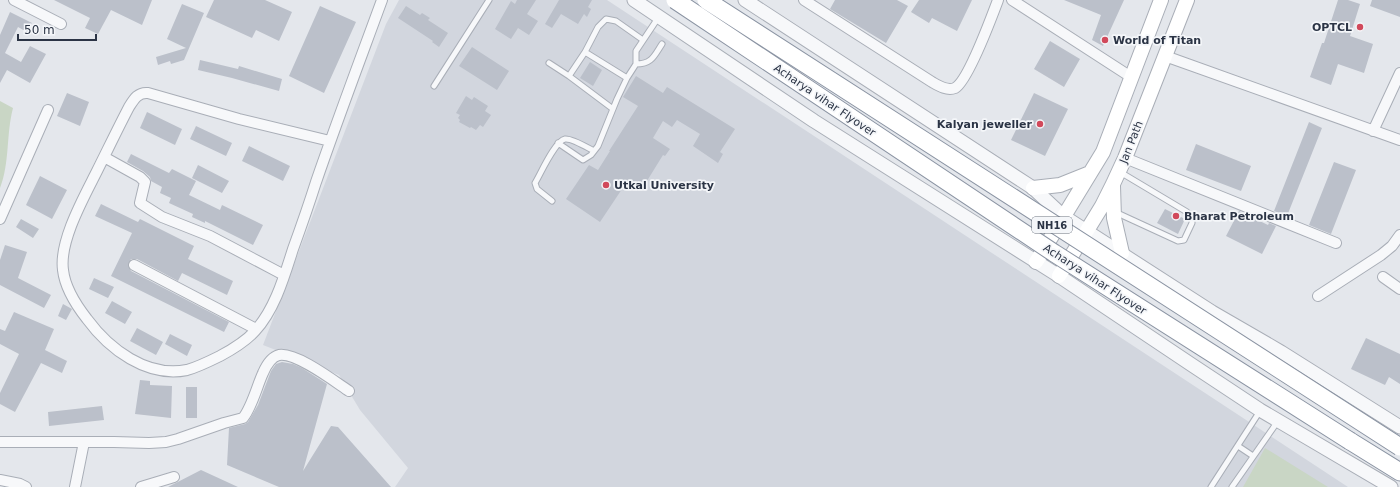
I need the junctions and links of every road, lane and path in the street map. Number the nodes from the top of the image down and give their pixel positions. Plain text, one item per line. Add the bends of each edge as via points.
1 (14, 0) edge
2 (382, 0) edge
3 (489, 0) edge
4 (634, 0) edge
5 (675, 0) edge
6 (706, 0) edge
7 (745, 0) edge
8 (804, 0) edge
9 (998, 0) edge
10 (1012, 0) edge
11 (1161, 0) edge
12 (1187, 0) edge
13 (659, 17) junction
14 (61, 24) dead end
15 (643, 40) junction
16 (662, 44) dead end
17 (585, 52) junction
18 (1165, 56) junction
19 (549, 63) dead end
20 (636, 64) junction
21 (1400, 73) edge
22 (569, 76) junction
23 (1131, 77) junction
24 (627, 78) junction
25 (434, 86) dead end
26 (613, 109) junction
27 (48, 110) dead end
28 (1373, 131) junction
29 (1400, 140) edge
30 (330, 141) junction
31 (558, 143) junction
32 (594, 151) junction
33 (104, 157) junction
34 (1125, 158) junction
35 (1090, 173) junction
36 (1116, 178) junction
37 (1033, 188) junction
38 (552, 201) dead end
39 (3, 205) edge
40 (1114, 212) junction
41 (1063, 216) junction
42 (0, 219) edge
43 (1086, 230) junction
44 (1400, 235) edge
45 (1336, 243) dead end
46 (1122, 253) junction
47 (1036, 262) junction
48 (134, 265) dead end
49 (284, 275) junction
50 (1059, 276) junction
51 (1383, 277) dead end
52 (1400, 289) edge
53 (1318, 296) dead end
54 (256, 329) junction
55 (349, 390) dead end
56 (1260, 410) junction
57 (1278, 420) junction
58 (1400, 427) edge
59 (0, 442) edge
60 (84, 442) junction
61 (1238, 446) junction
62 (1400, 447) edge
63 (1253, 456) junction
64 (1400, 472) edge
65 (174, 477) dead end
66 (0, 480) edge
67 (26, 487) edge
68 (75, 487) edge
69 (141, 487) edge
70 (1211, 487) edge
71 (1232, 487) edge
72 (1390, 487) edge

1 - 14 street
2 - 30 street
3 - 25 lane
4 - 13 street
5 - 64 highway, Acharya vihar Flyover / NH16, bridge via 1054,253
6 - 62 highway, Acharya vihar Flyover / NH16, bridge
7 - 37 street
8 - 9 street via 932,82 944,88 954,88 961,84 972,63
10 - 23 street
11 - 23 main road, Jan Path
12 - 18 main road, Jan Path
13 - 15 lane
13 - 47 street via 814,121
15 - 17 lane via 616,22 606,19 598,27
15 - 20 lane via 636,51
16 - 20 lane via 652,59
17 - 22 lane
17 - 24 lane
18 - 28 street
18 - 34 main road, Jan Path
19 - 22 lane
20 - 24 lane
21 - 28 street
22 - 26 lane
23 - 35 main road, Jan Path via 1102,152
24 - 26 lane
26 - 32 lane
27 - 39 street
28 - 29 street
30 - 33 street via 144,93 136,97 129,107
30 - 49 street
31 - 32 lane via 566,139 571,140
31 - 32 lane via 583,160
31 - 38 lane via 535,183 537,189
33 - 49 street via 145,182 140,203 162,217 210,236
33 - 54 street via 70,229 63,254 62,270 66,284 96,331 114,348 131,359 165,371 187,370 210,362 235,348
34 - 36 main road, Jan Path
34 - 45 street
35 - 37 main road via 1060,185
35 - 41 main road, Jan Path
36 - 40 main road
36 - 40 lane via 1187,212 1192,223 1184,240 1178,241
36 - 43 main road, Jan Path
37 - 41 street
39 - 42 street
40 - 46 main road
41 - 43 street
41 - 47 main road, Jan Path
43 - 46 street
43 - 50 main road, Jan Path
44 - 53 street via 1381,255
46 - 58 street via 1212,312
47 - 50 street
48 - 54 street
49 - 54 street via 276,295
50 - 56 street
51 - 52 street
55 - 60 street via 300,360 280,355 270,361 265,369 243,418 166,442
56 - 57 street
56 - 61 lane
57 - 63 lane
57 - 72 street
59 - 60 street
60 - 68 street
61 - 63 lane
61 - 70 lane
63 - 71 lane
65 - 69 street
66 - 67 street

